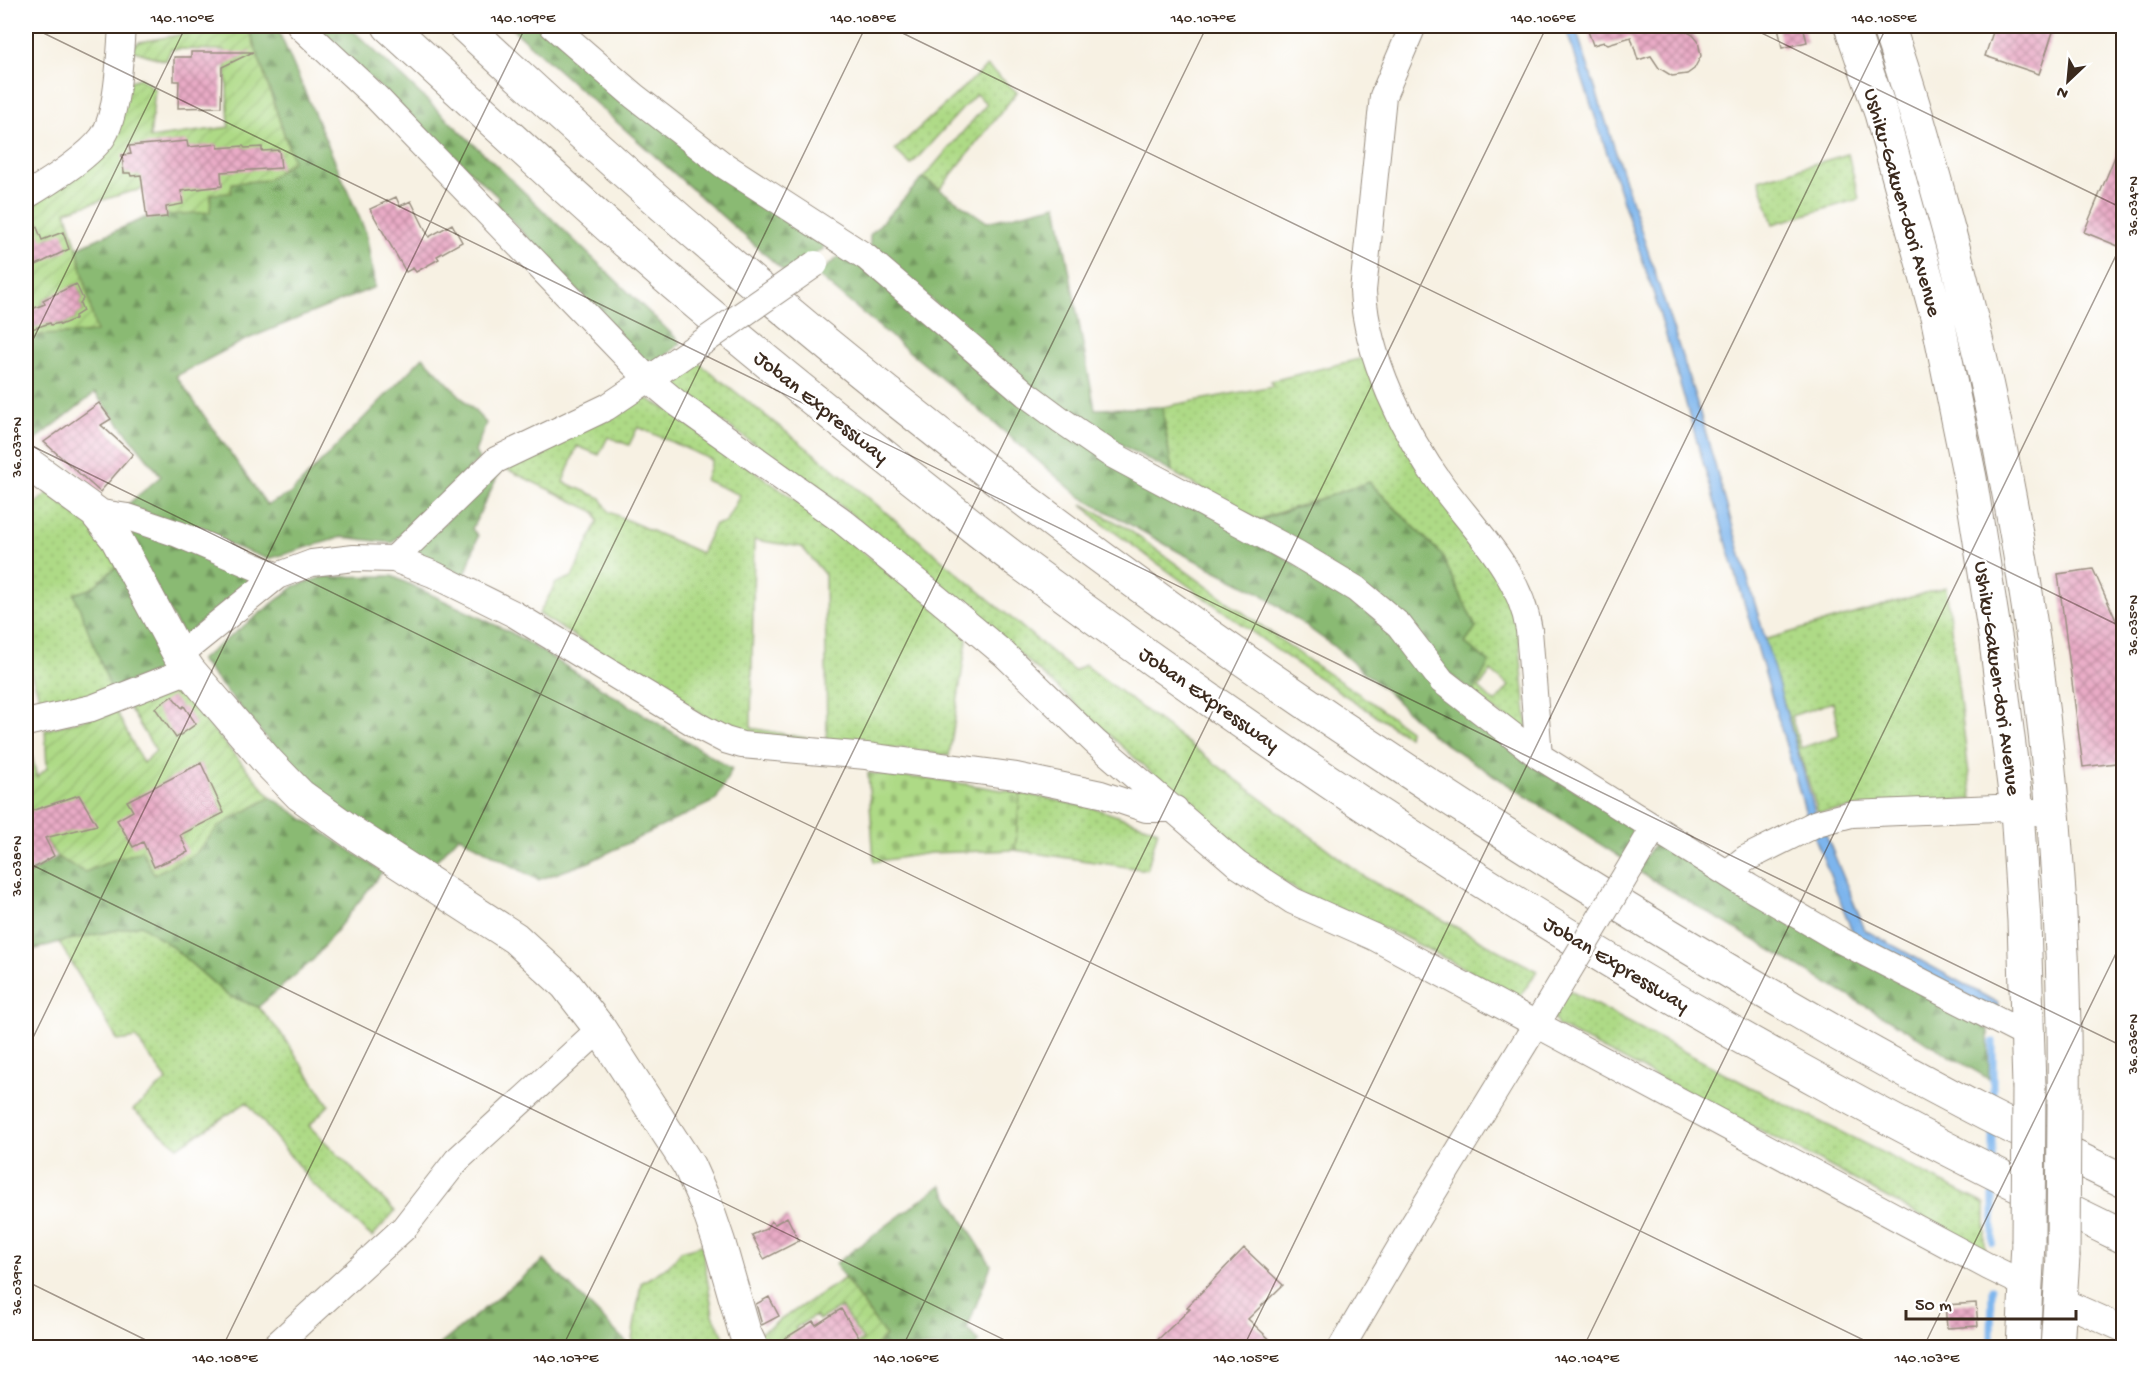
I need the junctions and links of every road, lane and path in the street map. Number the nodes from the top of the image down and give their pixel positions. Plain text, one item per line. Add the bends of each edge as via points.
1 (122, 26) edge
2 (300, 26) edge
3 (389, 26) edge
4 (465, 26) edge
5 (553, 26) edge
6 (1413, 26) edge
7 (1851, 26) edge
8 (1888, 26) edge
9 (26, 196) edge
10 (847, 243) junction
11 (648, 378) junction
12 (26, 462) edge
13 (95, 512) junction
14 (394, 559) junction
15 (277, 576) junction
16 (184, 662) junction
17 (26, 723) edge
18 (1539, 756) junction
19 (1175, 809) junction
20 (2017, 809) junction
21 (2053, 814) junction
22 (1651, 832) junction
23 (1727, 873) junction
24 (1541, 1017) junction
25 (600, 1029) junction
26 (2028, 1036) junction
27 (2124, 1181) edge
28 (2124, 1237) edge
29 (2026, 1285) junction
30 (2061, 1301) junction
31 (2124, 1329) edge
32 (273, 1347) edge
33 (752, 1347) edge
34 (1341, 1347) edge
35 (2023, 1347) edge
36 (2057, 1347) edge

1 - 9 street via 110,123 102,138 75,163
2 - 11 street via 377,98
3 - 28 highway, Joban Expressway via 664,275 831,414 1021,564 1260,735 1466,871 1642,979 1817,1080
4 - 27 highway via 682,223 858,370 1059,528 1288,692 1490,825 1663,932 1984,1113
5 - 10 street via 722,164
6 - 18 street via 1383,96 1364,311 1385,380 1421,456 1501,561 1526,611
7 - 20 highway, Ushiku-Gakuen-dori Avenue via 1900,179 1952,385 1996,642
8 - 21 highway, Ushiku-Gakuen-dori Avenue via 1970,307 1995,420 2032,640
10 - 11 street, bridge
10 - 18 street via 1026,394 1109,453 1356,589 1399,625 1442,681
11 - 14 street via 607,407 496,460
11 - 19 street via 677,403 842,520 1004,654 1095,742
12 - 13 street
13 - 15 street via 158,527
13 - 16 street via 116,538
14 - 15 street via 312,563
14 - 19 street via 514,614 725,740 1016,776 1101,794 1146,809
15 - 16 street
16 - 17 street via 92,708
16 - 25 street via 300,795 515,938 566,985
18 - 22 street
19 - 24 street via 1238,865 1293,901
20 - 21 street
20 - 23 street via 1852,814 1817,823 1745,859
20 - 26 highway, Ushiku-Gakuen-dori Avenue
21 - 30 highway, Ushiku-Gakuen-dori Avenue, bridge via 2065,1060
22 - 23 street
22 - 24 street, bridge
23 - 26 street via 1840,940
24 - 29 street
24 - 34 street
25 - 32 street via 457,1161 396,1236
25 - 33 street via 689,1166 706,1204
26 - 29 highway, Ushiku-Gakuen-dori Avenue, bridge
29 - 30 street
29 - 35 highway, Ushiku-Gakuen-dori Avenue
30 - 31 street
30 - 36 highway, Ushiku-Gakuen-dori Avenue

